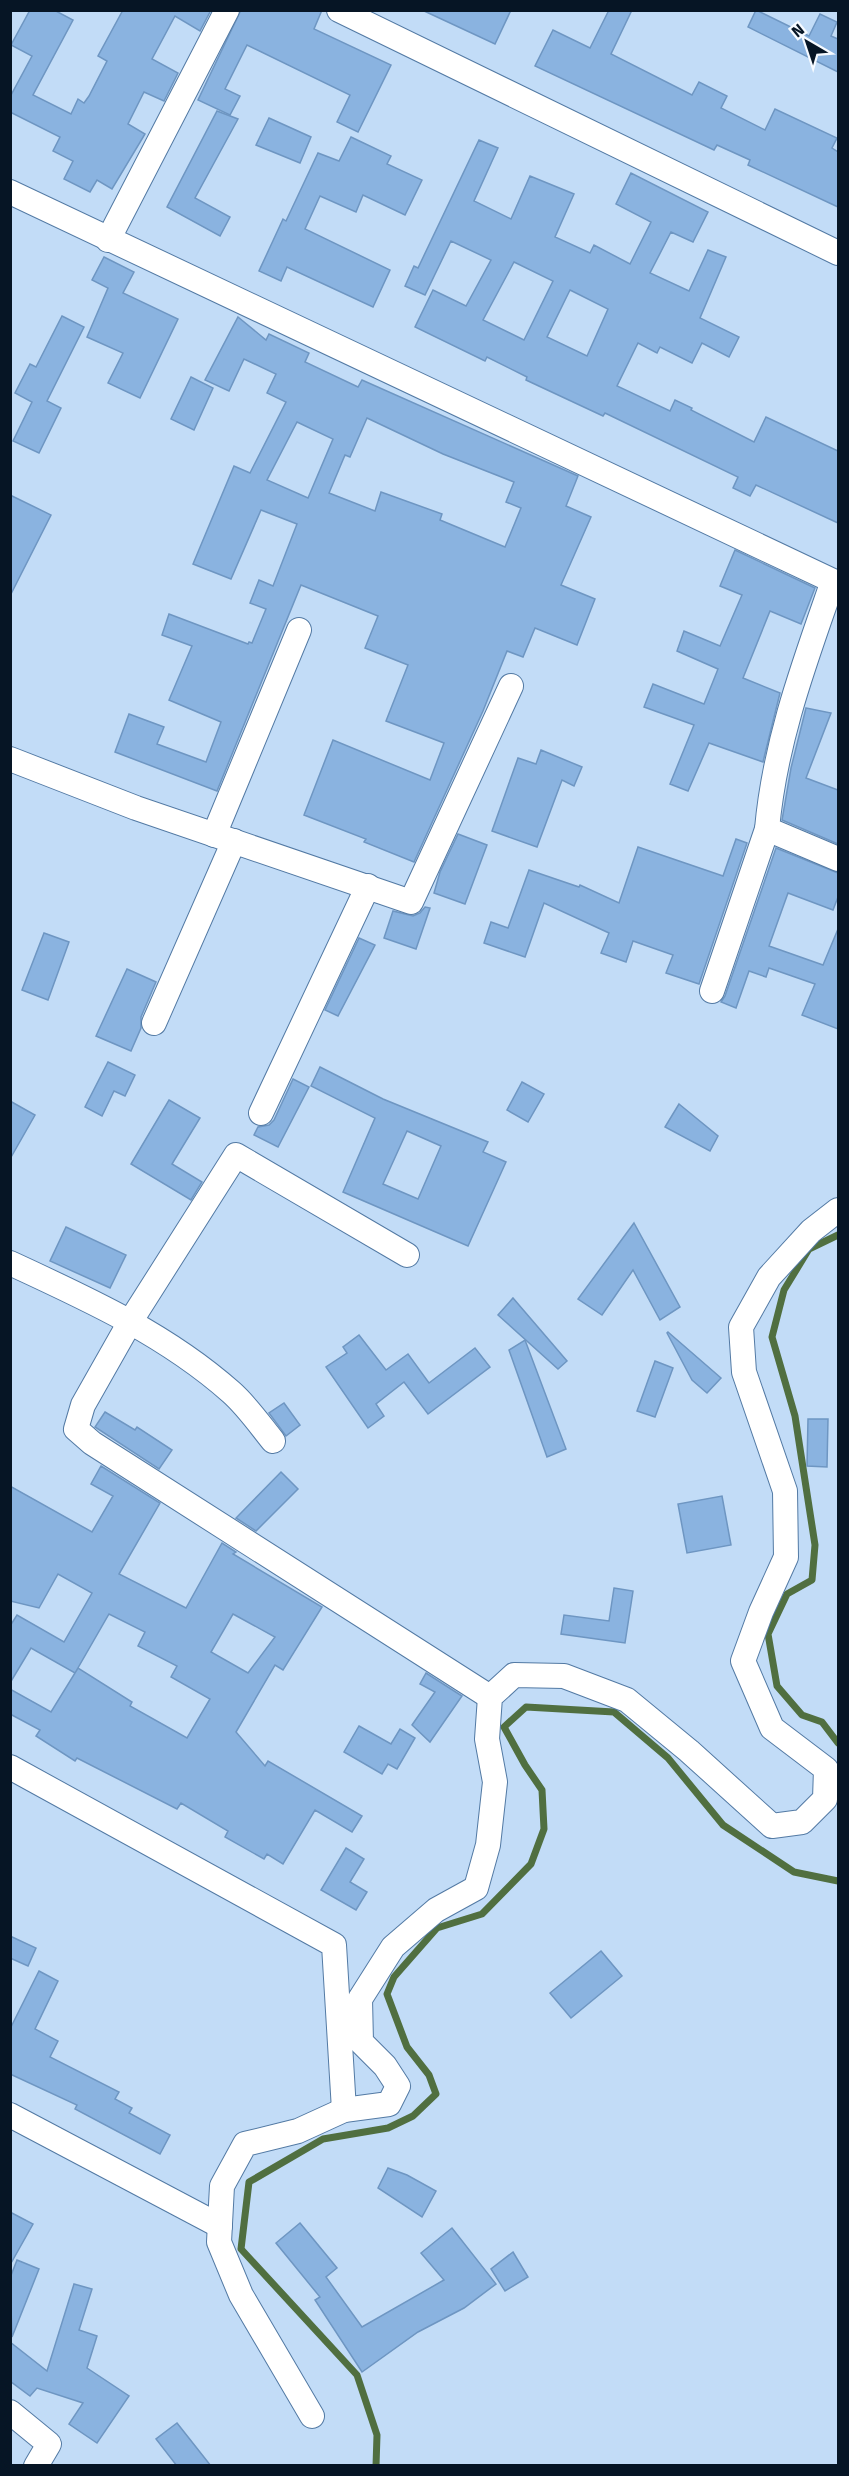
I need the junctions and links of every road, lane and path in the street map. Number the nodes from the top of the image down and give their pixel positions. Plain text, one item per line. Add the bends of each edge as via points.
1 (227, 10) edge
2 (339, 10) edge
3 (10, 192) edge
4 (108, 240) junction
5 (838, 253) edge
6 (299, 630) dead end
7 (511, 686) dead end
8 (10, 759) edge
9 (767, 828) junction
10 (224, 838) junction
11 (838, 859) edge
12 (368, 886) junction
13 (712, 991) dead end
14 (154, 1023) dead end
15 (261, 1113) dead end
16 (838, 1210) edge
17 (407, 1255) dead end
18 (10, 1263) edge
19 (130, 1322) junction
20 (273, 1441) dead end
21 (489, 1697) junction
22 (10, 1767) edge
23 (344, 2110) junction
24 (10, 2115) edge
25 (219, 2226) junction
26 (10, 2412) edge
27 (312, 2416) dead end
28 (36, 2466) edge

1 - 4 street
2 - 5 street
3 - 4 street
4 - 9 street via 833,581 782,734
6 - 10 street
7 - 12 street via 411,902
8 - 10 street
9 - 11 street
9 - 13 street
10 - 12 street
10 - 14 street
12 - 15 street
16 - 21 street via 811,1231 769,1277 741,1327 744,1372 785,1491 786,1557 743,1661 772,1728 826,1769 825,1799 802,1822 772,1826 627,1700 564,1676 514,1675
17 - 19 street via 236,1155
18 - 19 street
19 - 20 street via 188,1358 233,1393
19 - 21 street via 83,1406 76,1429
21 - 23 street via 487,1738 495,1782 488,1845 477,1888 436,1910 393,1947 360,1999 361,2042 398,2086 389,2104
22 - 23 street via 334,1945
23 - 25 street via 298,2131 245,2144 222,2186
24 - 25 street
25 - 27 street via 219,2242 241,2295
26 - 28 street via 48,2444

